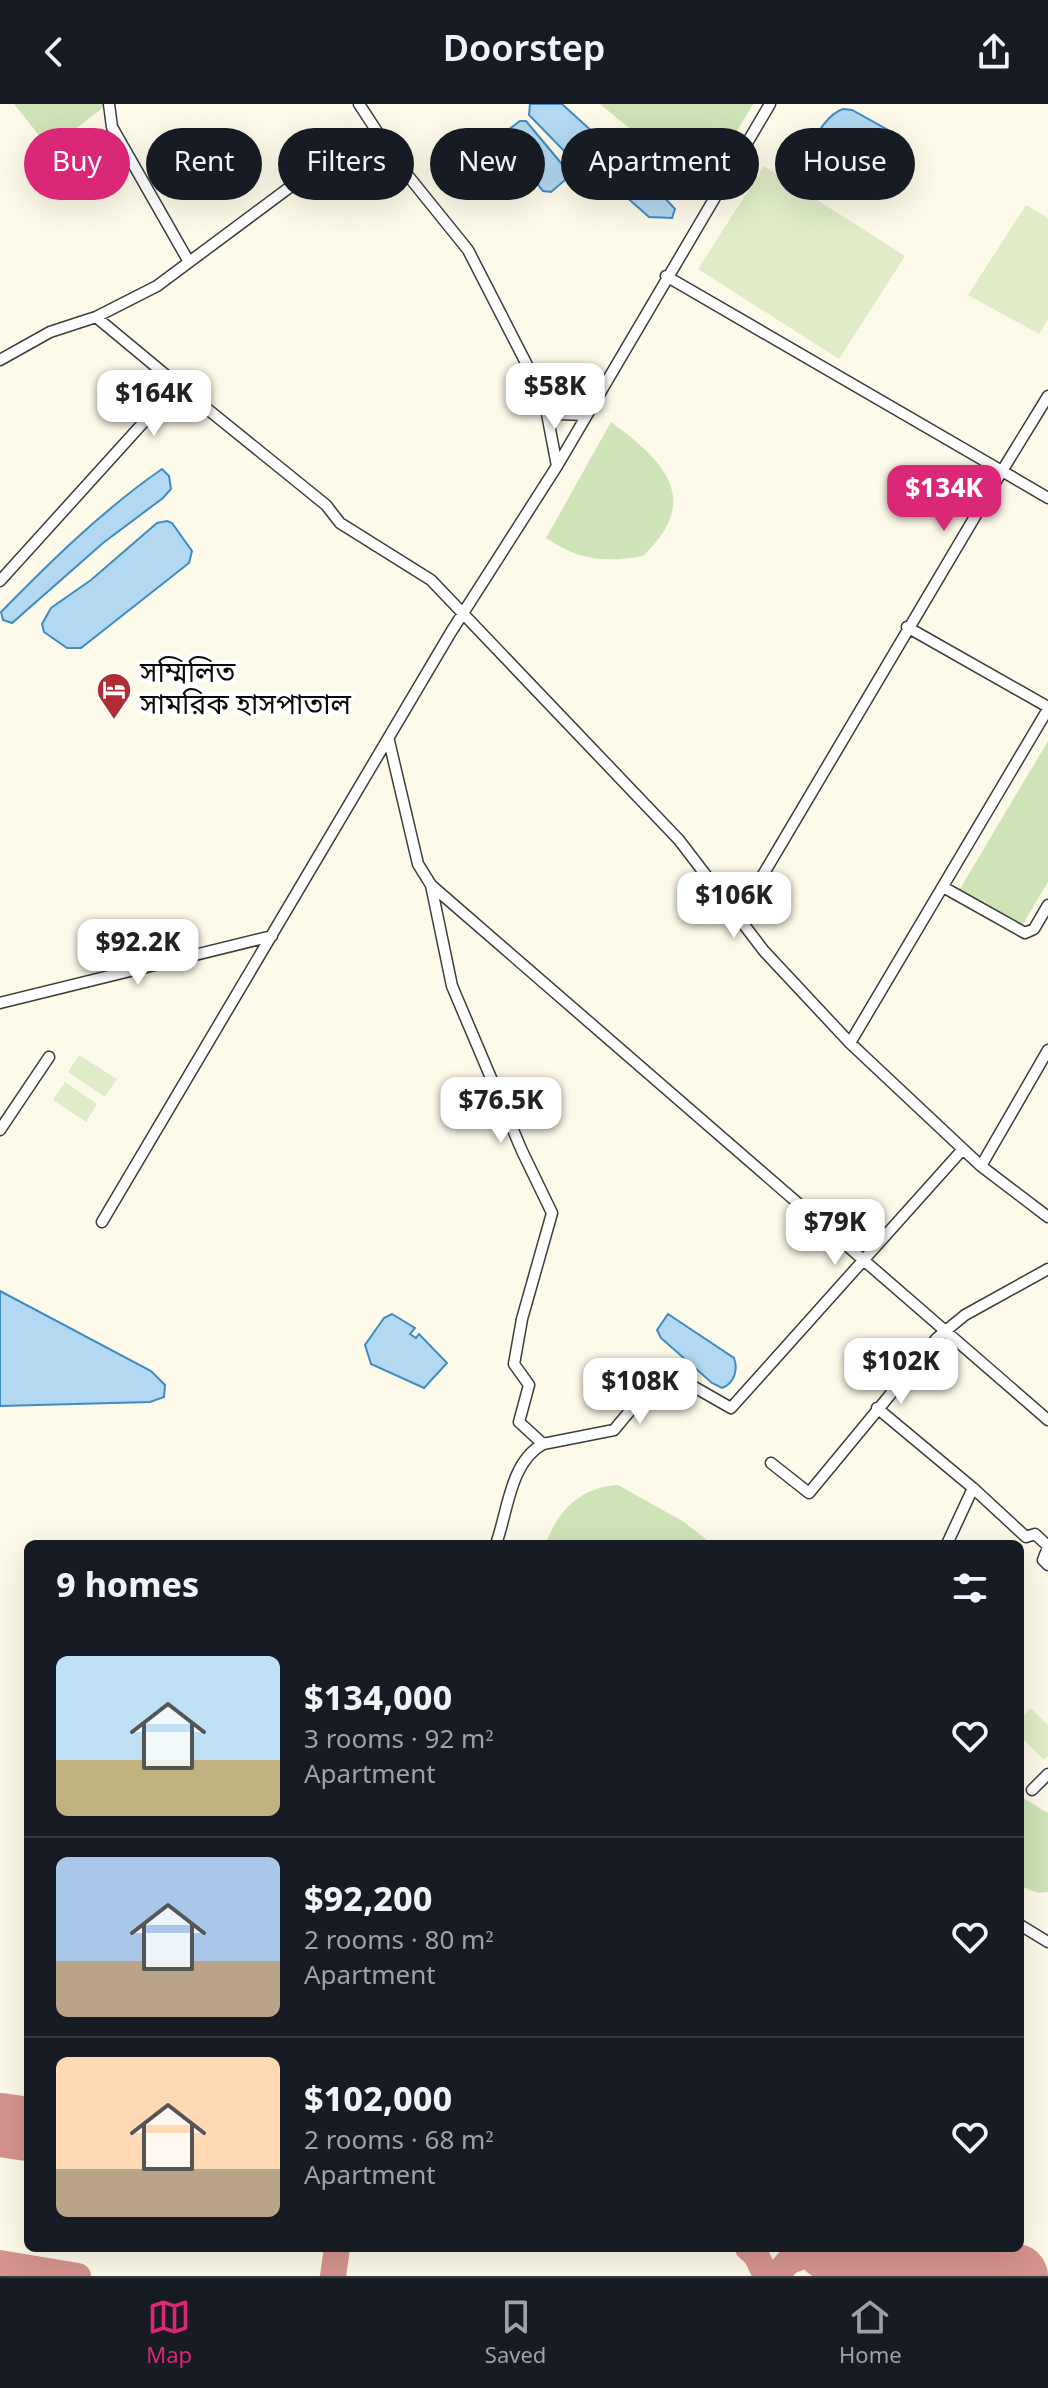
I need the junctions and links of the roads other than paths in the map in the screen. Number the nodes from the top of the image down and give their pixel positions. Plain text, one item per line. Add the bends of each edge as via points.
1 (109, 104) edge
2 (359, 104) edge
3 (770, 104) edge
4 (374, 128) edge
5 (414, 183) edge
6 (278, 196) edge
7 (189, 262) junction
8 (666, 276) junction
9 (96, 317) junction
10 (0, 360) edge
11 (190, 395) junction
12 (1048, 396) edge
13 (544, 398) junction
14 (586, 415) junction
15 (557, 466) junction
16 (1002, 471) junction
17 (1048, 498) edge
18 (0, 581) edge
19 (461, 616) junction
20 (907, 627) junction
21 (1048, 708) edge
22 (389, 741) junction
23 (431, 885) junction
24 (943, 887) junction
25 (1048, 905) edge
26 (738, 917) junction
27 (272, 936) junction
28 (0, 1003) edge
29 (850, 1043) junction
30 (1048, 1050) edge
31 (49, 1057) dead end
32 (0, 1130) edge
33 (963, 1149) junction
34 (981, 1166) junction
35 (1048, 1217) edge
36 (102, 1222) dead end
37 (864, 1260) junction
38 (1048, 1269) edge
39 (877, 1408) junction
40 (1048, 1420) edge
41 (543, 1444) junction
42 (771, 1463) dead end
43 (973, 1488) junction
44 (497, 1540) edge
45 (949, 1540) edge
46 (1048, 1546) edge
47 (1048, 1565) edge
48 (1048, 1774) edge
49 (1032, 1790) dead end
50 (1024, 1927) edge
51 (1048, 1942) edge

1 - 7 street via 112,127
2 - 4 street
3 - 8 street
5 - 13 street via 468,250
6 - 7 street
7 - 9 street via 157,286
8 - 14 street
8 - 16 street
9 - 10 street via 50,332
9 - 11 street
11 - 18 street via 161,403
11 - 19 street via 326,505 340,523 431,580
12 - 16 street
13 - 14 street via 558,414
13 - 15 street
14 - 15 street
15 - 19 street
16 - 17 street
16 - 20 street
19 - 22 street
19 - 26 street via 669,829
20 - 21 street
20 - 26 street
21 - 24 street
22 - 23 street via 418,864
22 - 27 street
23 - 37 street
23 - 41 street via 452,986 552,1213 514,1364 529,1385 519,1422
24 - 25 street via 1025,933 1034,929
24 - 29 street
26 - 29 street
27 - 28 street
27 - 36 street
29 - 33 street
30 - 34 street
31 - 32 street
33 - 34 street
33 - 37 street
34 - 35 street
37 - 40 street
37 - 41 street via 731,1408 675,1376 658,1377 614,1430
38 - 39 street via 965,1315 937,1338
39 - 42 street via 809,1493
39 - 43 street
41 - 44 street via 529,1452 518,1470
43 - 45 street
43 - 46 street via 1026,1537 1035,1534
46 - 47 street via 1043,1560
48 - 49 street
50 - 51 street

